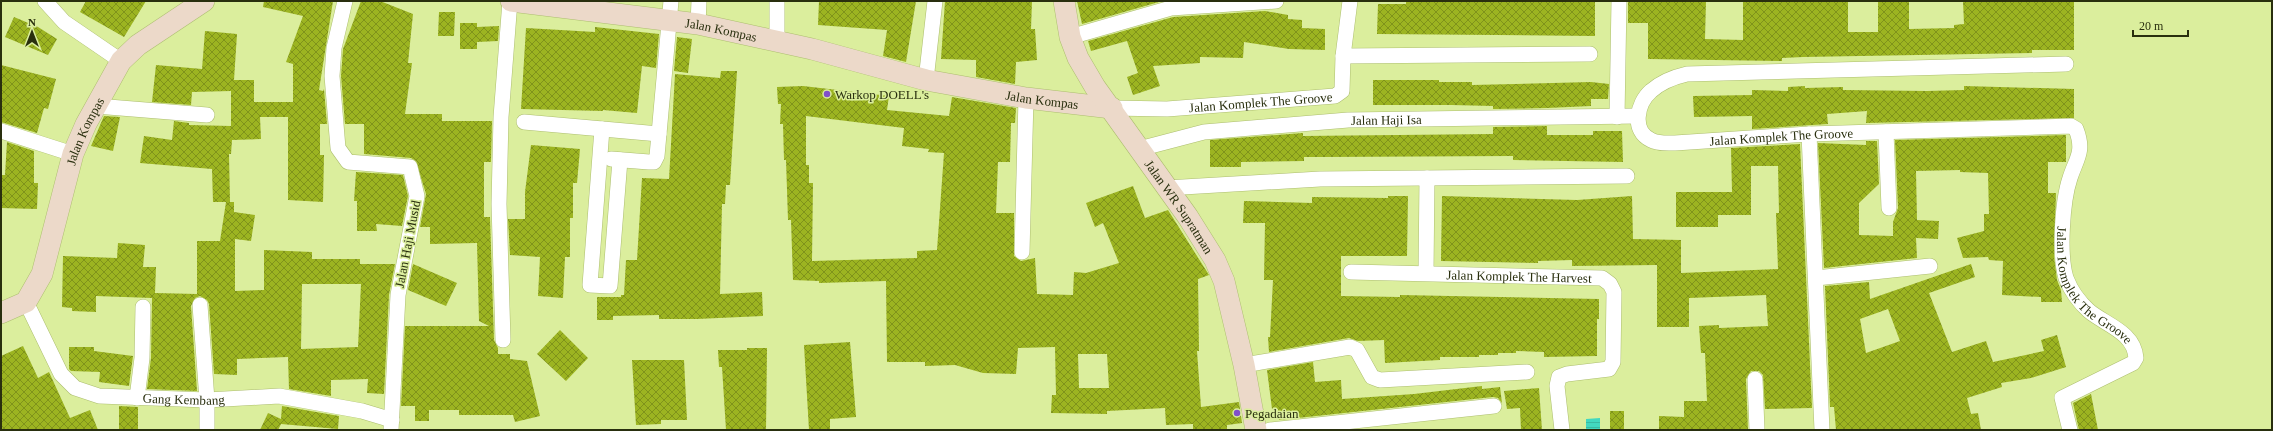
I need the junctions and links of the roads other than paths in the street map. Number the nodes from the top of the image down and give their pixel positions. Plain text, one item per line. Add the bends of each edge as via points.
1 (45, 1) edge
2 (204, 1) edge
3 (345, 1) edge
4 (510, 1) edge
5 (700, 1) edge
6 (777, 1) edge
7 (935, 1) edge
8 (1064, 1) edge
9 (1276, 1) edge
10 (1350, 1) edge
11 (1618, 1) edge
12 (670, 11) edge
13 (698, 24) junction
14 (1070, 37) junction
15 (777, 40) junction
16 (1590, 54) dead end
17 (1343, 56) junction
18 (121, 61) junction
19 (2066, 64) dead end
20 (926, 80) junction
21 (1026, 98) junction
22 (96, 106) junction
23 (1112, 108) junction
24 (207, 115) dead end
25 (1637, 116) junction
26 (1618, 117) junction
27 (524, 122) dead end
28 (602, 129) junction
29 (1, 131) edge
30 (1886, 132) junction
31 (660, 134) junction
32 (1809, 134) junction
33 (1139, 149) junction
34 (73, 154) junction
35 (600, 157) junction
36 (620, 160) junction
37 (1627, 176) dead end
38 (1427, 178) junction
39 (1166, 188) junction
40 (1888, 208) dead end
41 (1022, 252) dead end
42 (1930, 266) dead end
43 (1351, 272) dead end
44 (1426, 273) junction
45 (1816, 278) junction
46 (26, 302) junction
47 (200, 305) dead end
48 (143, 307) dead end
49 (1, 313) edge
50 (503, 340) dead end
51 (1244, 365) junction
52 (1527, 372) dead end
53 (1755, 379) dead end
54 (137, 398) junction
55 (207, 400) junction
56 (1494, 406) dead end
57 (392, 425) edge
58 (207, 430) edge
59 (1256, 430) edge
60 (1270, 430) edge
61 (1562, 430) edge
62 (1757, 430) edge
63 (1822, 430) edge
64 (2070, 430) edge

1 - 18 street via 64,22
2 - 18 main road, Jalan Kompas via 138,45
3 - 57 street, Jalan Haji Musid via 334,48 332,76 338,148 348,162 410,167 417,196 398,295
4 - 12 main road, Jalan Kompas
4 - 50 street via 501,117 499,204
5 - 13 street
6 - 15 street
7 - 20 street
8 - 14 main road, Jalan WR Supratman
9 - 14 street via 1170,8
10 - 17 street, Jalan Komplek The Groove
11 - 26 street
12 - 13 main road, Jalan Kompas
12 - 31 street
13 - 15 main road, Jalan Kompas
14 - 23 main road, Jalan WR Supratman via 1087,73
15 - 20 main road, Jalan Kompas
16 - 17 street
17 - 23 street, Jalan Komplek The Groove via 1342,91 1335,96 1168,109
18 - 22 main road, Jalan Kompas
19 - 25 street via 1687,74 1675,77 1650,91
20 - 21 main road, Jalan Kompas
21 - 23 main road, Jalan Kompas
21 - 41 street
22 - 24 street
22 - 34 main road, Jalan Kompas
23 - 33 main road, Jalan WR Supratman
25 - 26 street, Jalan Haji Isa
25 - 32 street, Jalan Komplek The Groove via 1644,136 1656,142
26 - 33 street, Jalan Haji Isa via 1348,120 1204,132
27 - 28 street
28 - 31 street
28 - 35 street
29 - 34 street
30 - 32 street, Jalan Komplek The Groove
30 - 40 street
30 - 64 street, Jalan Komplek The Groove via 2071,126 2076,129 2080,154 2070,179 2064,217 2062,257 2067,279 2076,298 2089,311 2118,329 2129,340 2136,352 2136,358 2133,363 2062,398
31 - 36 street via 654,162
32 - 45 street
33 - 39 main road, Jalan WR Supratman
34 - 46 main road, Jalan Kompas via 42,274
35 - 36 street
35 - 36 street via 590,285 610,286
37 - 38 street
38 - 39 street via 1320,179
38 - 44 street
39 - 51 main road, Jalan WR Supratman via 1215,260 1224,281
42 - 45 street
43 - 44 street, Jalan Komplek The Harvest
44 - 61 street, Jalan Komplek The Harvest via 1593,277 1602,278 1610,284 1614,292 1613,362 1609,369 1559,377 1557,386
45 - 63 street
46 - 49 main road
46 - 54 street, Gang Kembang via 61,374 75,388 100,396
47 - 55 street
48 - 54 street via 142,358
51 - 52 street via 1350,347 1357,350 1372,378 1380,380
51 - 59 main road, Jalan WR Supratman
53 - 62 street
54 - 55 street, Gang Kembang
55 - 57 street, Gang Kembang via 279,396 362,411
55 - 58 street
56 - 60 street

